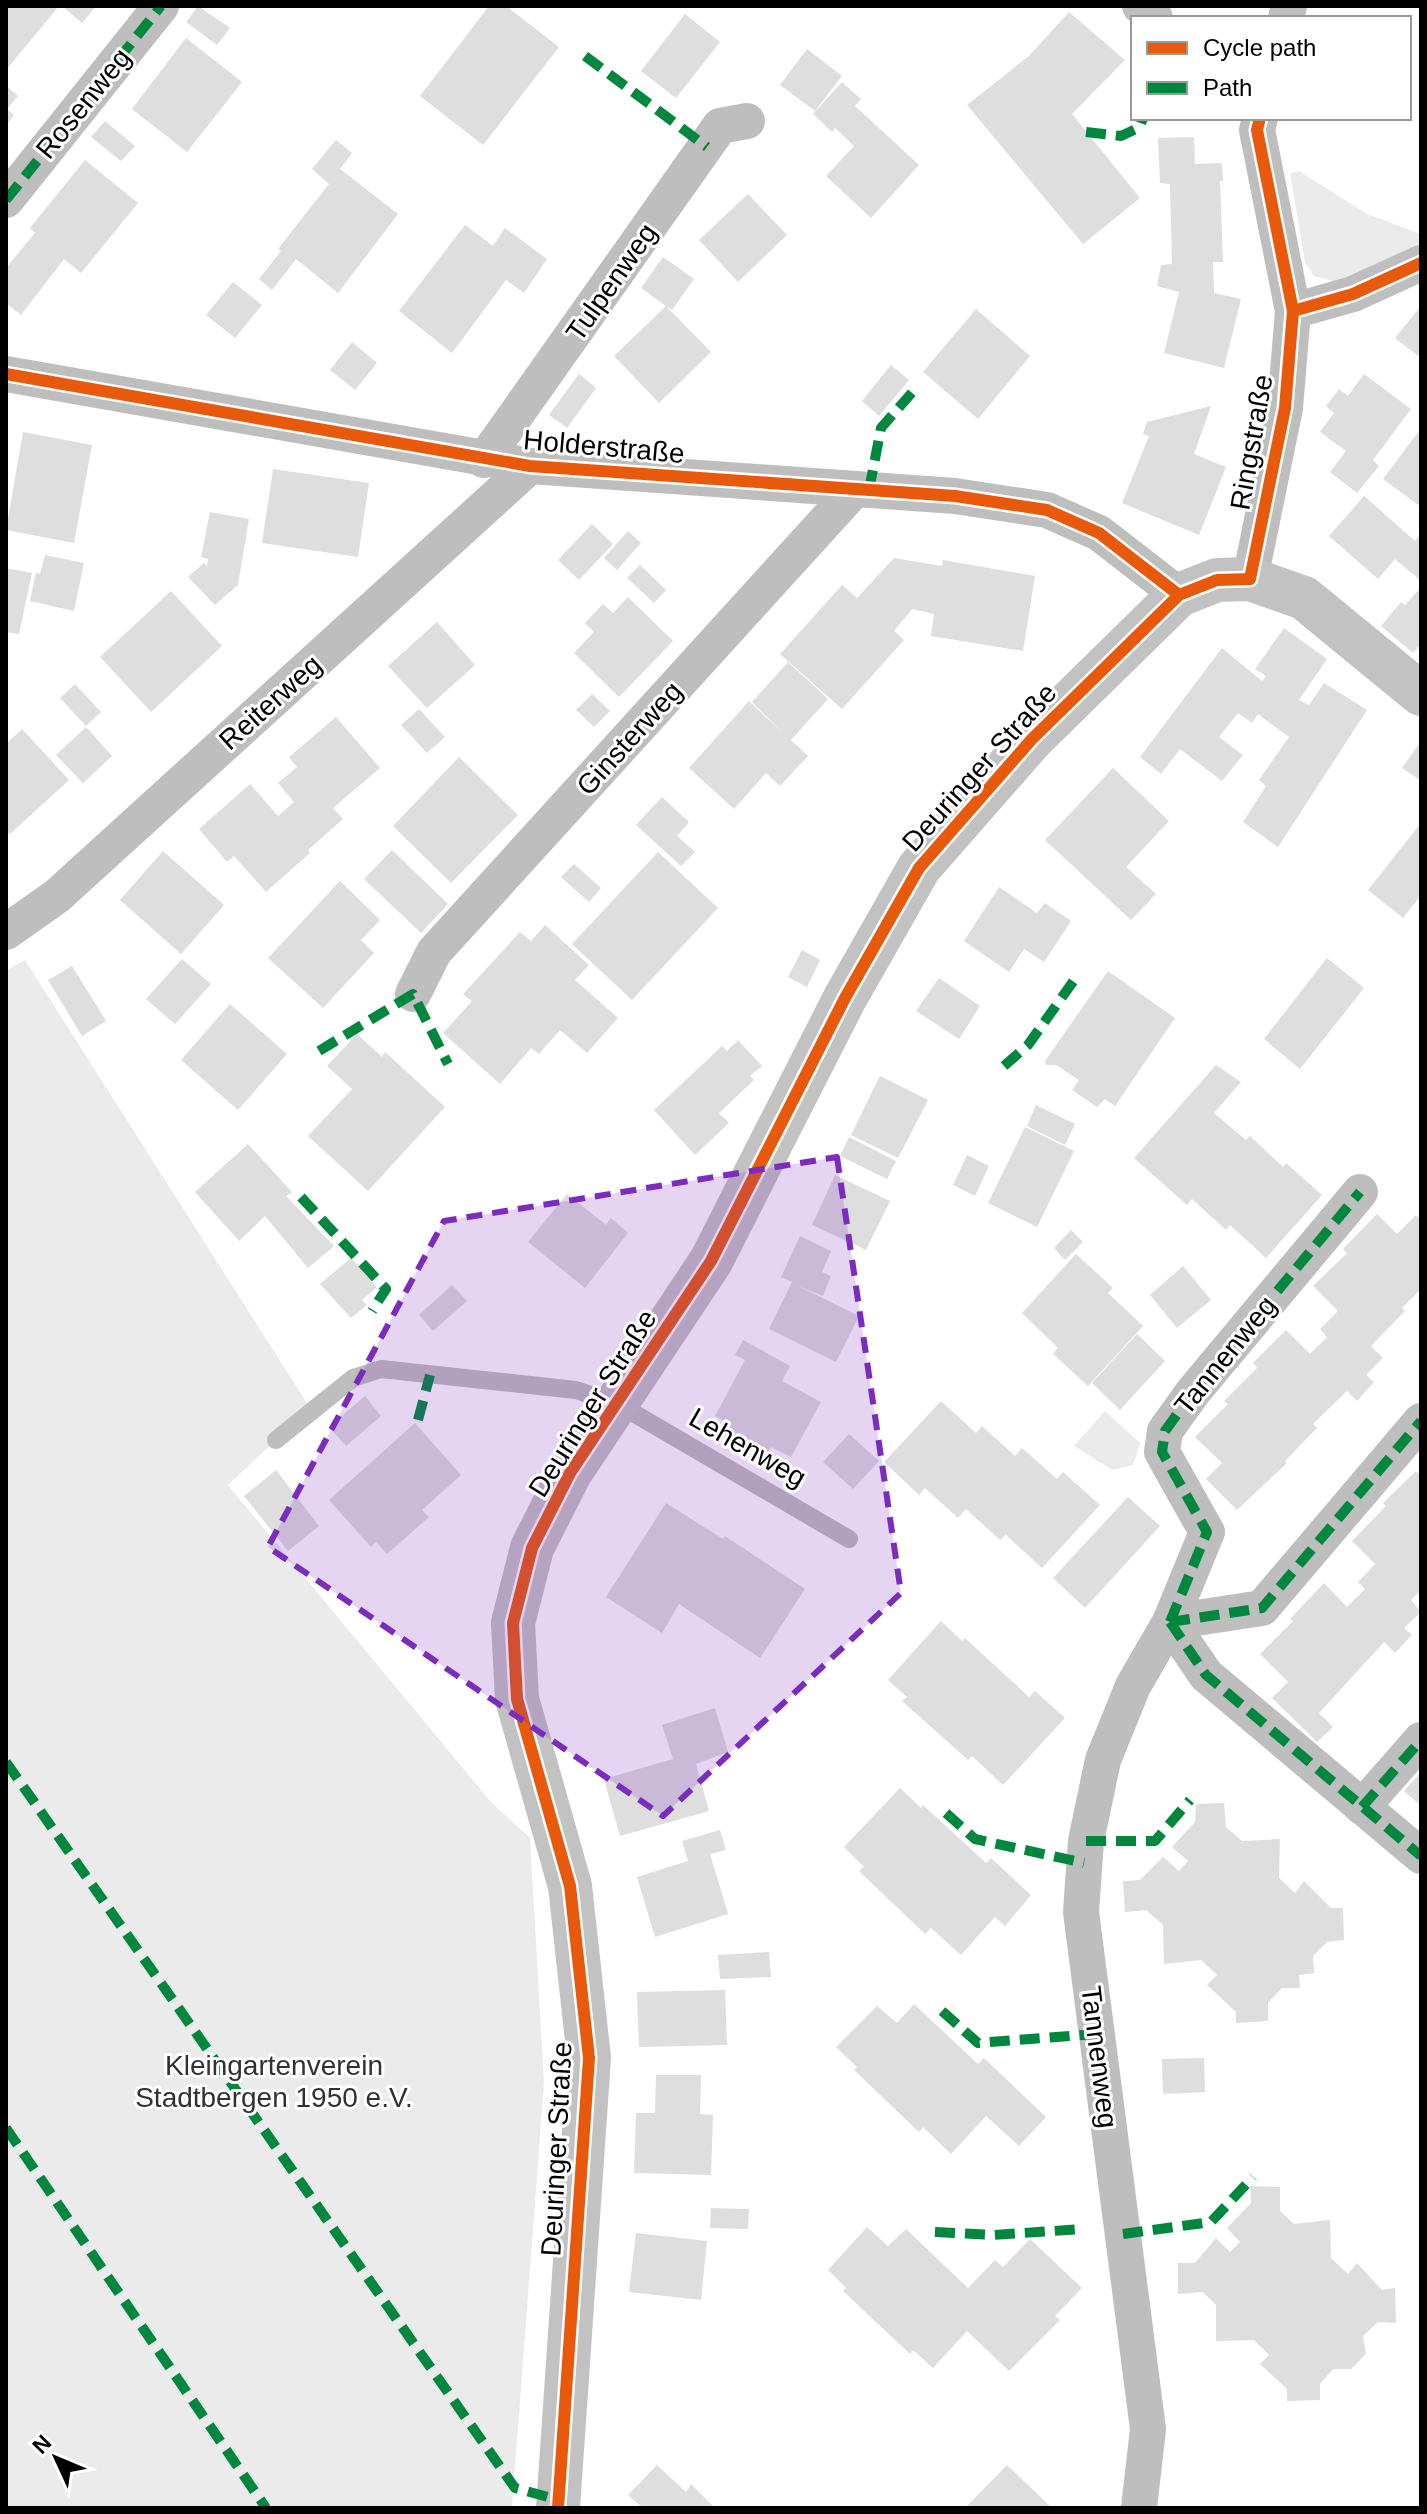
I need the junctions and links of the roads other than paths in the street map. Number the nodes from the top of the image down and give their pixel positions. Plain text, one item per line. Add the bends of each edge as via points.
1 (161, 6) edge
2 (747, 121) dead end
3 (1255, 122) edge
4 (6, 200) edge
5 (1421, 263) edge
6 (1293, 311) junction
7 (6, 374) edge
8 (484, 460) junction
9 (530, 466) junction
10 (855, 489) junction
11 (1250, 579) junction
12 (1179, 595) junction
13 (1421, 694) edge
14 (6, 932) edge
15 (413, 994) dead end
16 (1360, 1192) dead end
17 (618, 1404) junction
18 (1421, 1421) edge
19 (276, 1440) dead end
20 (849, 1539) dead end
21 (1170, 1622) junction
22 (1421, 1740) edge
23 (1362, 1807) junction
24 (1421, 1856) edge
25 (558, 2508) edge
26 (1139, 2508) edge

1 - 4 street, Rosenweg
2 - 8 street, Tulpenweg via 720,126
3 - 6 street, Ringstraße
5 - 6 street via 1353,294
6 - 11 street, Ringstraße via 1285,408
7 - 8 street, Holderstraße
8 - 9 street, Holderstraße
9 - 10 street, Holderstraße
9 - 14 street, Reiterweg via 57,896
10 - 12 street, Holderstraße via 1047,510 1099,533
10 - 15 street, Ginsterweg via 434,952
11 - 12 street, Deuringer Straße via 1217,580
11 - 13 street via 1304,598
12 - 17 street, Deuringer Straße via 1032,739 919,868 845,998 711,1261
16 - 21 street, Tannenweg via 1165,1431 1162,1452 1207,1532
17 - 19 lane, Lehenweg via 576,1390 381,1369 353,1378
17 - 20 lane, Lehenweg
17 - 25 street, Deuringer Straße via 570,1473 532,1548 513,1623 517,1699 570,1886 589,2058
18 - 21 street via 1262,1608
21 - 23 street via 1206,1675
21 - 26 street, Tannenweg via 1133,1686 1103,1760 1082,1875 1081,1912 1148,2429
22 - 23 street
23 - 24 street

